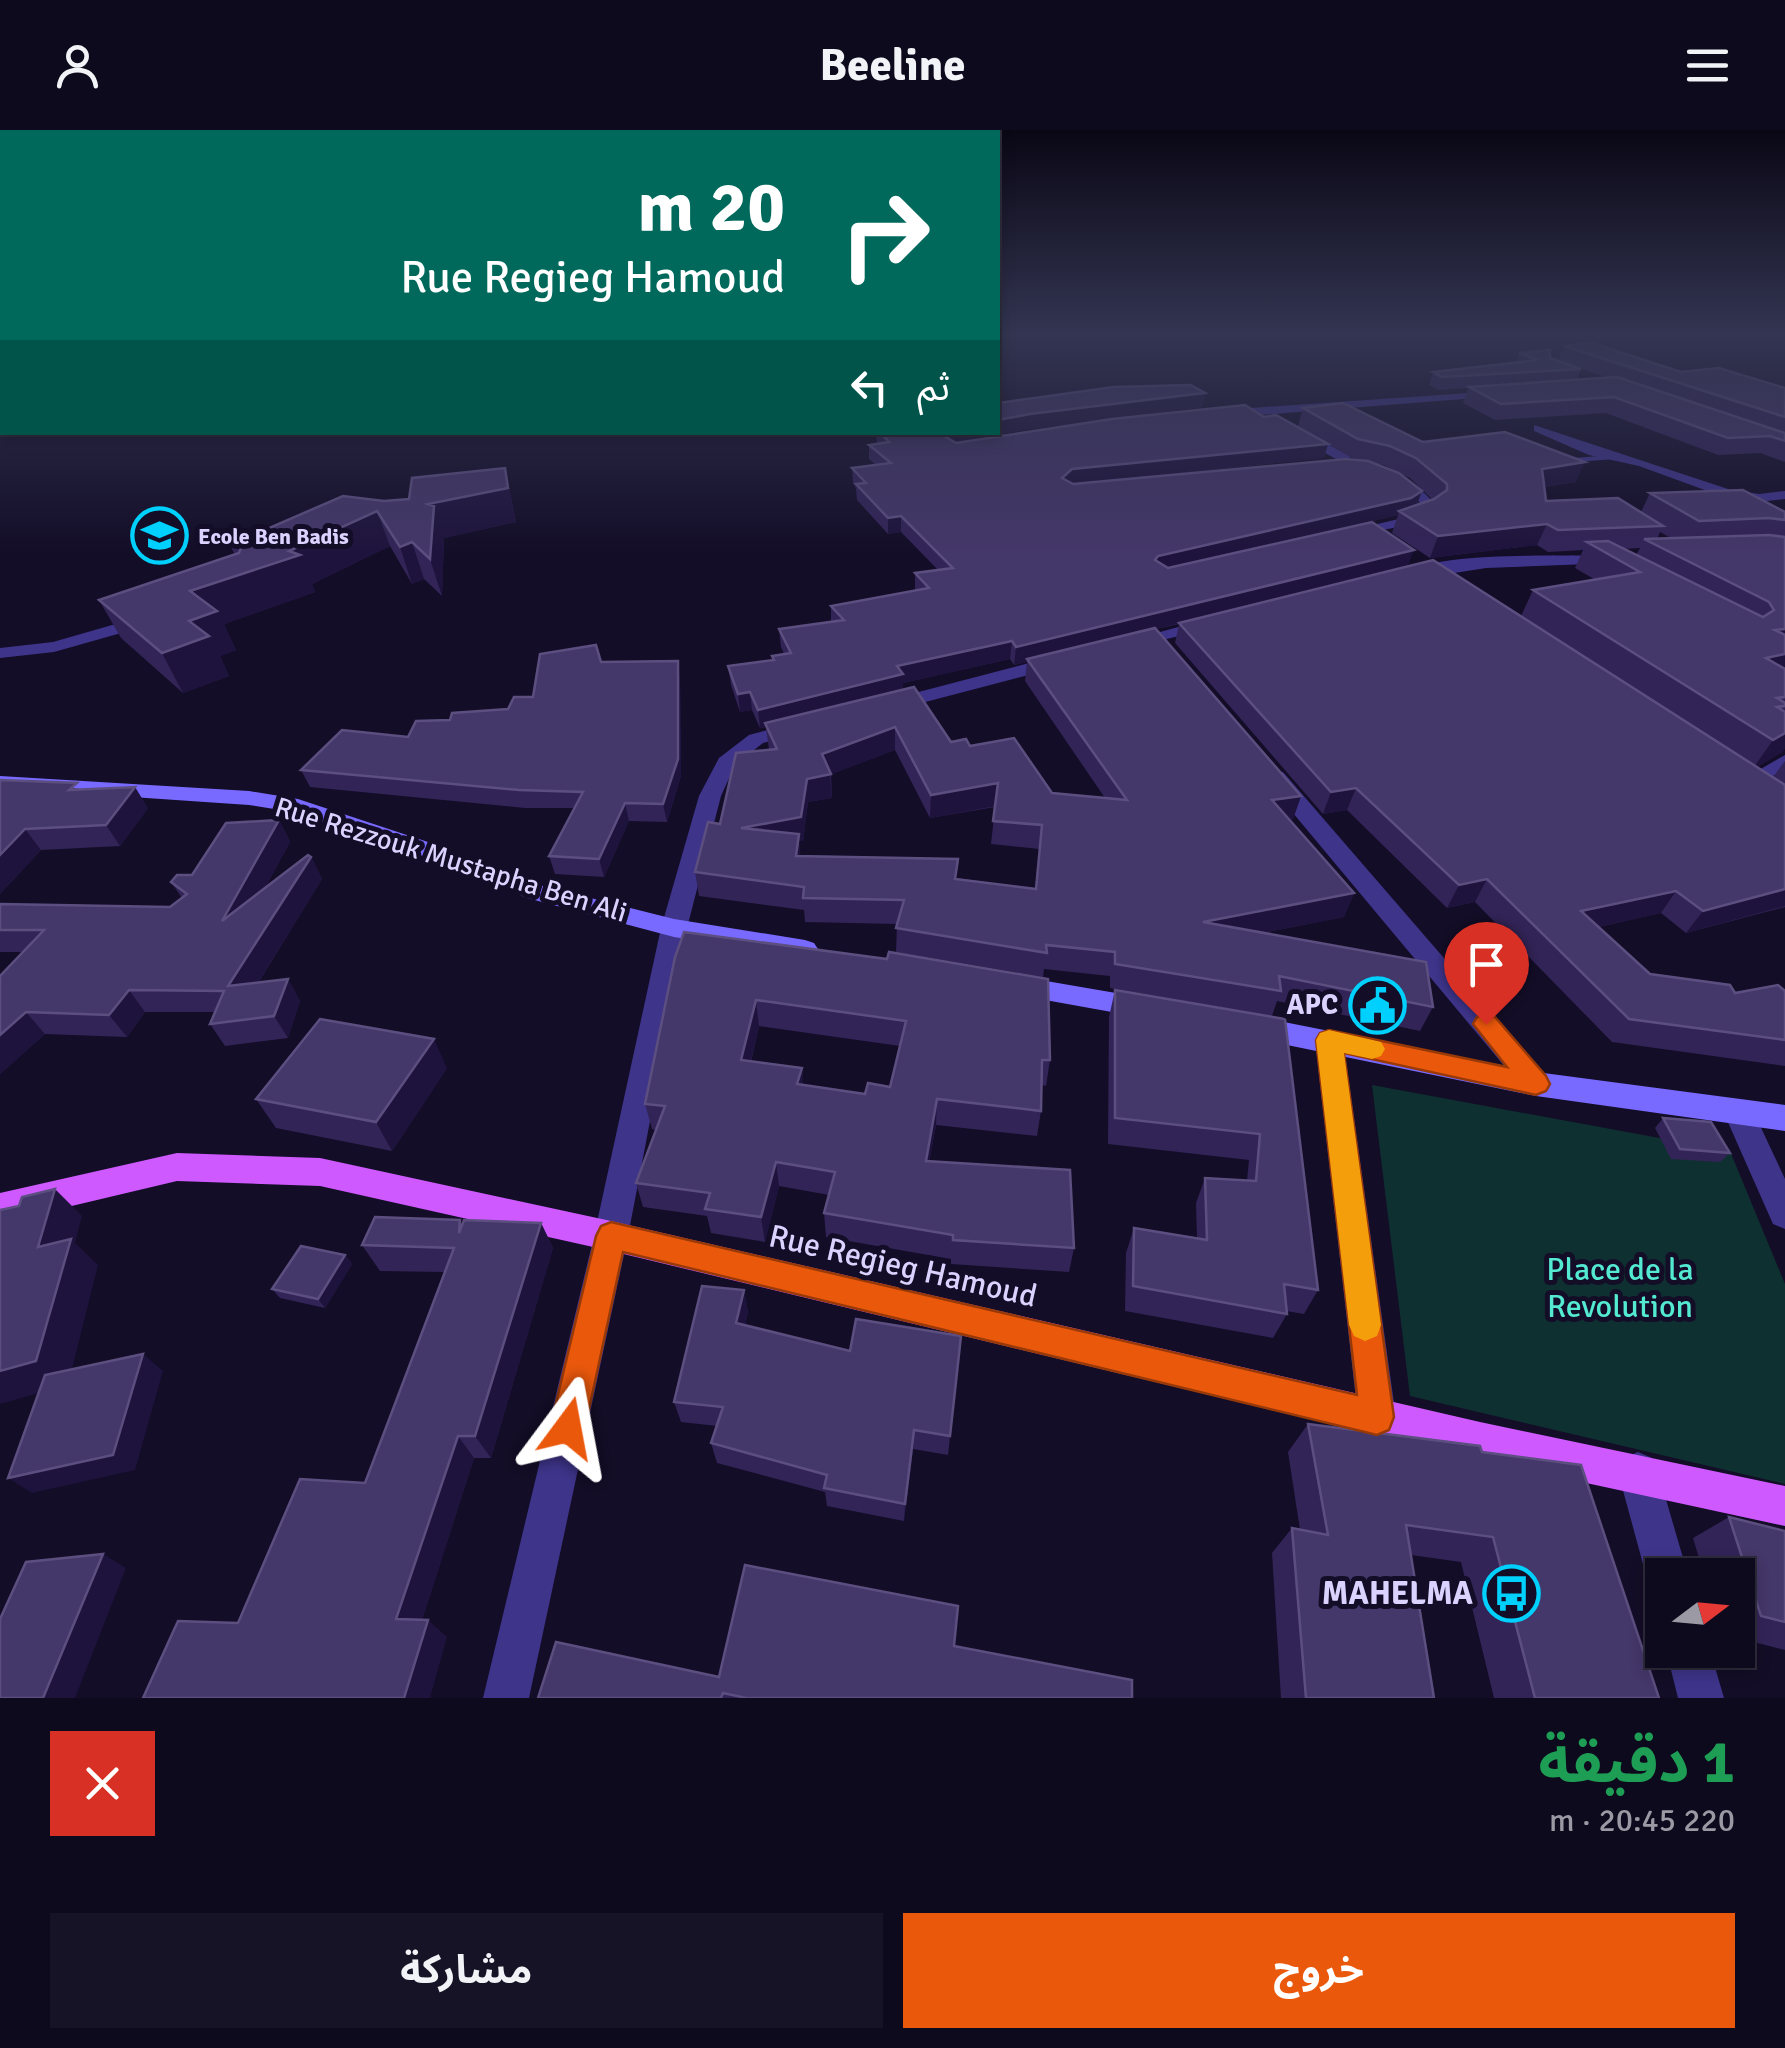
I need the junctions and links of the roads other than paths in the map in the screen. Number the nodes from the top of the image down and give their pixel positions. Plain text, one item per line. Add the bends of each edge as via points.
1 (1283, 408) edge
2 (1255, 410) junction
3 (1202, 416) edge
4 (1538, 428) edge
5 (1612, 457) junction
6 (1551, 462) edge
7 (1342, 466) junction
8 (1300, 470) edge
9 (1785, 495) edge
10 (1371, 530) junction
11 (1330, 539) edge
12 (1615, 563) edge
13 (1432, 570) junction
14 (1396, 578) edge
15 (1464, 591) edge
16 (160, 616) edge
17 (1229, 619) edge
18 (1117, 646) edge
19 (0, 653) edge
20 (1079, 656) edge
21 (870, 710) edge
22 (813, 725) edge
23 (1257, 756) edge
24 (1785, 761) edge
25 (0, 782) edge
26 (1773, 798) edge
27 (674, 928) junction
28 (823, 952) edge
29 (998, 983) edge
30 (1173, 1013) edge
31 (1232, 1023) edge
32 (1329, 1040) junction
33 (1536, 1084) junction
34 (1738, 1111) junction
35 (1785, 1118) edge
36 (0, 1208) edge
37 (1785, 1214) edge
38 (611, 1236) junction
39 (1377, 1417) junction
40 (1638, 1472) junction
41 (1785, 1506) edge
42 (1661, 1558) edge
43 (1693, 1668) edge
44 (506, 1698) edge
45 (1701, 1698) edge

1 - 2 street
2 - 3 street
2 - 7 street via 1346,459
4 - 5 street
5 - 6 lane
5 - 9 street via 1730,494
7 - 8 street
7 - 10 street via 1370,470 1423,497 1430,508
10 - 11 street
10 - 13 street
12 - 13 street via 1501,559
13 - 14 street
13 - 15 street
16 - 19 street via 68,644
17 - 18 street via 1162,644
20 - 21 street
22 - 27 street via 756,740 726,762 710,796
23 - 33 street
24 - 26 street via 1741,777
25 - 27 main road, Rue Rezzouk Mustapha Ben Ali via 298,806 536,892
27 - 28 main road, Rue Rezzouk Mustapha Ben Ali
27 - 38 street
29 - 30 main road
31 - 32 main road
32 - 33 main road
32 - 39 street
33 - 34 main road
34 - 35 main road
34 - 37 street
36 - 38 main road, Rue Regieg Hamoud via 177,1167 320,1172
38 - 39 main road, Rue Regieg Hamoud
38 - 44 street
39 - 40 main road, Rue Regieg Hamoud
40 - 41 main road, Rue Regieg Hamoud
40 - 42 street
43 - 45 street

